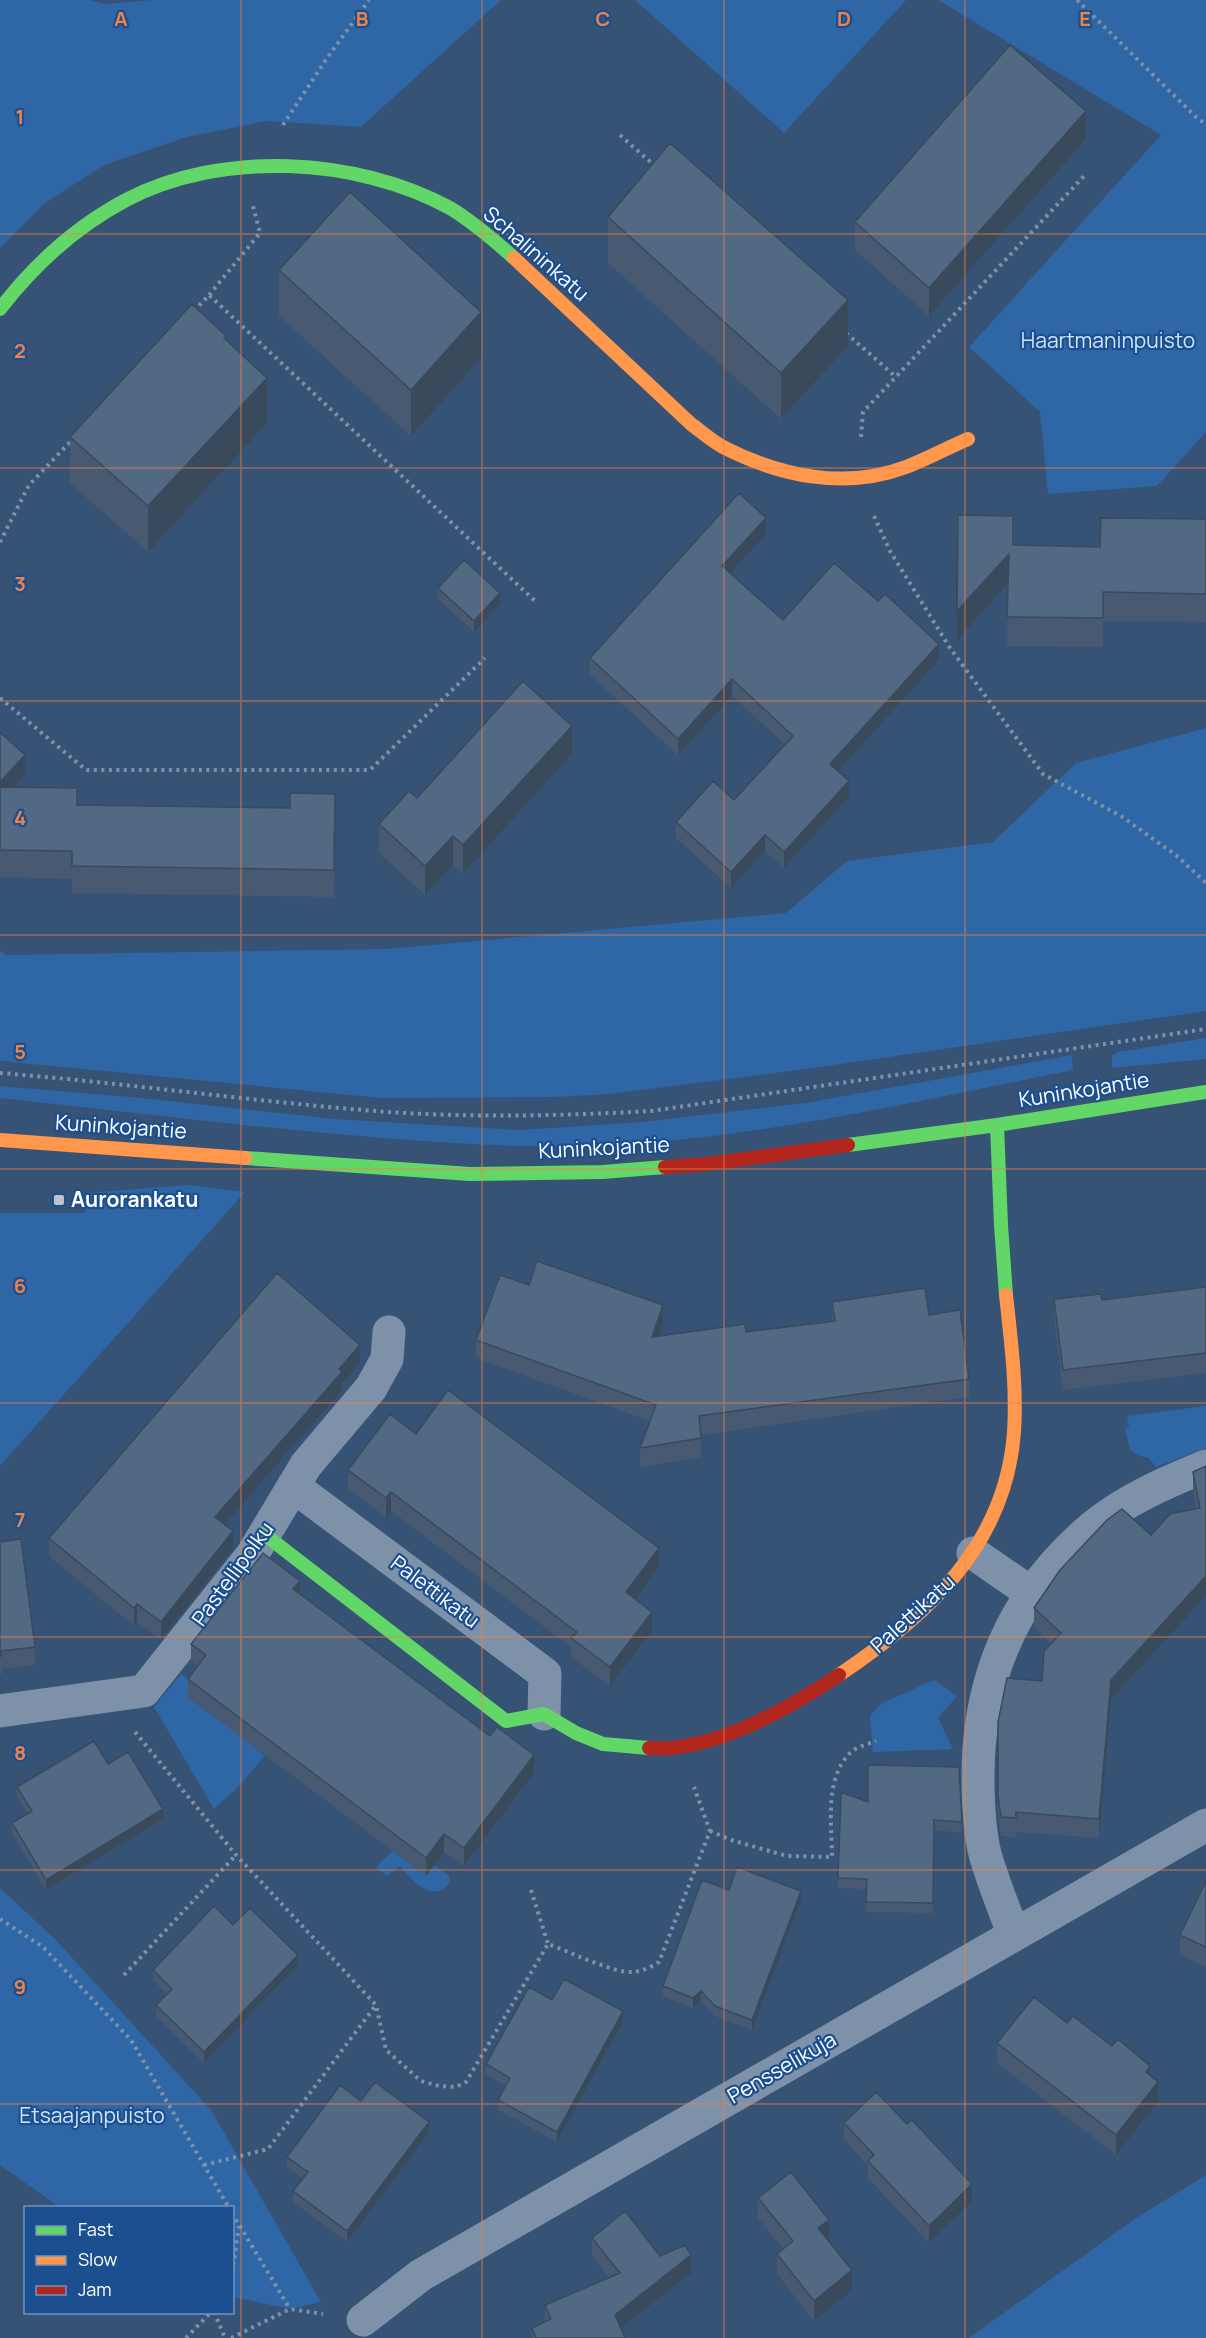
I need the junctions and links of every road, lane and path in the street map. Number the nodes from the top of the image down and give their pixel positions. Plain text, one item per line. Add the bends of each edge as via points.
1 (369, 0) edge
2 (1077, 0) edge
3 (1206, 124) edge
4 (620, 135) dead end
5 (256, 166) junction
6 (656, 166) edge
7 (1085, 175) dead end
8 (260, 233) dead end
9 (209, 295) junction
10 (0, 309) edge
11 (193, 312) edge
12 (843, 330) edge
13 (896, 377) junction
14 (78, 433) edge
15 (968, 439) dead end
16 (857, 478) junction
17 (0, 542) edge
18 (535, 601) dead end
19 (485, 658) dead end
20 (0, 698) edge
21 (1206, 883) edge
22 (1206, 1029) edge
23 (0, 1072) edge
24 (1206, 1092) edge
25 (997, 1125) junction
26 (0, 1140) edge
27 (389, 1332) dead end
28 (1206, 1466) edge
29 (293, 1486) junction
30 (264, 1534) junction
31 (973, 1553) junction
32 (1031, 1593) junction
33 (0, 1711) edge
34 (544, 1714) junction
35 (126, 1730) dead end
36 (876, 1741) dead end
37 (691, 1780) dead end
38 (1206, 1825) edge
39 (710, 1831) junction
40 (236, 1855) junction
41 (531, 1890) dead end
42 (0, 1919) edge
43 (1014, 1935) junction
44 (548, 1944) junction
45 (124, 1975) dead end
46 (376, 2005) junction
47 (204, 2165) junction
48 (228, 2206) edge
49 (234, 2216) edge
50 (239, 2224) junction
51 (234, 2258) edge
52 (290, 2309) junction
53 (211, 2314) edge
54 (213, 2314) edge
55 (363, 2320) joint
56 (186, 2338) edge
57 (225, 2338) edge
58 (231, 2338) edge

1 - 5 path
2 - 3 path
4 - 6 path
5 - 10 street, Schalininkatu via 196,176 127,200 57,246
5 - 16 street, Schalininkatu via 347,171 395,184 449,208 497,242 691,424 723,447 774,468 831,480
7 - 13 path
8 - 9 path
9 - 11 path
9 - 18 path
12 - 13 path
13 - 16 path via 863,412
14 - 17 path via 29,485
15 - 16 street, Schalininkatu via 904,468
16 - 21 path via 890,551 950,648 1043,774 1121,816 1177,856
19 - 20 path via 370,770 86,770
22 - 23 path via 651,1111 570,1116 376,1111
24 - 25 street, Kuninkojantie
25 - 26 street, Kuninkojantie via 707,1164 603,1172 470,1174
25 - 31 street, Palettikatu via 1003,1266 1016,1409 1005,1484
27 - 29 street, Pastellipolku via 387,1359 371,1388 306,1464
28 - 32 street via 1156,1487 1095,1525
29 - 30 street, Pastellipolku
29 - 34 street, Palettikatu via 545,1674
30 - 33 street, Pastellipolku via 252,1555 144,1691
30 - 34 street via 507,1721
31 - 32 street
31 - 34 street, Palettikatu via 924,1610 865,1658 736,1730 681,1748 610,1746 577,1734
32 - 43 street via 1006,1636 985,1695 978,1763 985,1853
35 - 40 path via 135,1732
36 - 39 path via 850,1752 835,1780 832,1857 787,1856
37 - 39 path
38 - 43 street, Pensselikuja
39 - 44 path via 659,1962 631,1973
40 - 45 path
40 - 46 path
41 - 44 path
42 - 47 path via 43,1947 131,2040
43 - 55 street, Pensselikuja via 420,2275
44 - 46 path via 466,2082 456,2087 421,2081 386,2050
46 - 47 path via 268,2149
47 - 48 path
49 - 50 path
50 - 51 path
50 - 52 path
52 - 55 path
52 - 58 path
53 - 56 path
54 - 57 path

